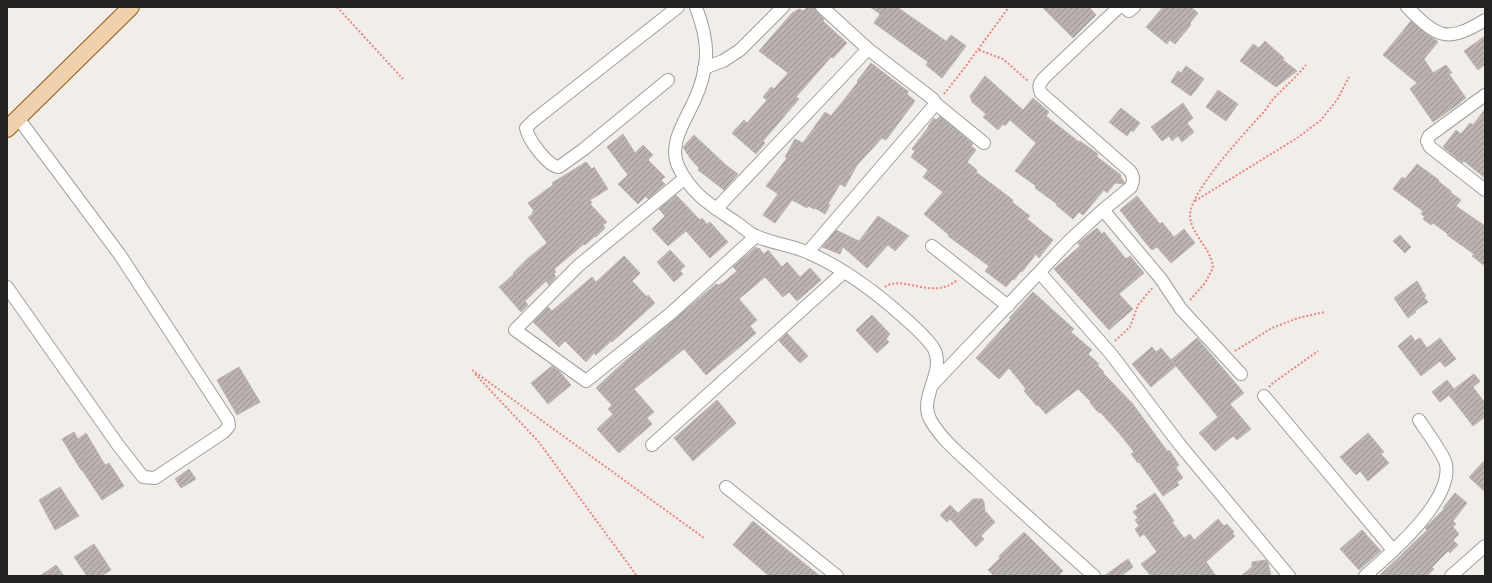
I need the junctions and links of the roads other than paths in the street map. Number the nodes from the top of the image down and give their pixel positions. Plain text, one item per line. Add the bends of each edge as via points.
1 (132, 7) edge
2 (678, 7) edge
3 (696, 7) edge
4 (783, 7) edge
5 (822, 7) edge
6 (1119, 7) edge
7 (1124, 7) edge
8 (1134, 7) edge
9 (1407, 7) edge
10 (1485, 20) edge
11 (868, 49) junction
12 (704, 68) junction
13 (668, 80) dead end
14 (1485, 95) edge
15 (935, 103) junction
16 (13, 124) edge
17 (984, 143) dead end
18 (685, 178) junction
19 (1485, 190) edge
20 (716, 209) junction
21 (1103, 210) junction
22 (756, 236) junction
23 (932, 246) dead end
24 (808, 252) junction
25 (844, 272) junction
26 (1040, 273) junction
27 (7, 287) edge
28 (1008, 306) junction
29 (1241, 374) dead end
30 (933, 385) junction
31 (1266, 399) road end
32 (1419, 420) dead end
33 (652, 445) dead end
34 (726, 487) dead end
35 (1485, 546) edge
36 (1394, 550) junction
37 (837, 576) edge
38 (1094, 576) edge
39 (1289, 576) edge
40 (1365, 576) edge
41 (1451, 576) edge

1 - 16 main road
2 - 13 street via 533,121 526,128 527,132 550,164 559,167
3 - 12 street via 705,39
4 - 12 street via 740,50 723,61
5 - 11 street
6 - 21 street via 1043,78 1039,85 1041,93 1133,176 1131,187
7 - 8 street via 1129,11
9 - 10 street via 1426,26 1443,34 1461,33
11 - 15 street
11 - 20 street
12 - 18 street via 698,94 681,128 675,148 677,164
14 - 19 street via 1429,136 1426,141 1430,147
15 - 17 street
15 - 24 street
16 - 27 street via 120,255 228,420 229,426 224,432 155,478 143,477
18 - 20 street via 699,196
18 - 22 street via 578,266 515,330 586,381 670,314
20 - 22 street
21 - 26 street via 1069,241
21 - 29 street via 1161,279 1181,309
22 - 24 street
23 - 28 street
24 - 25 street
25 - 30 street via 891,306 932,345 938,362
25 - 33 street
26 - 28 street
26 - 39 street via 1111,354 1180,446
28 - 30 street
30 - 38 street via 927,408 928,415 946,439 1033,523
31 - 36 street
32 - 36 street via 1445,462 1447,476 1439,496 1411,534
34 - 37 street
35 - 41 street
36 - 40 street

